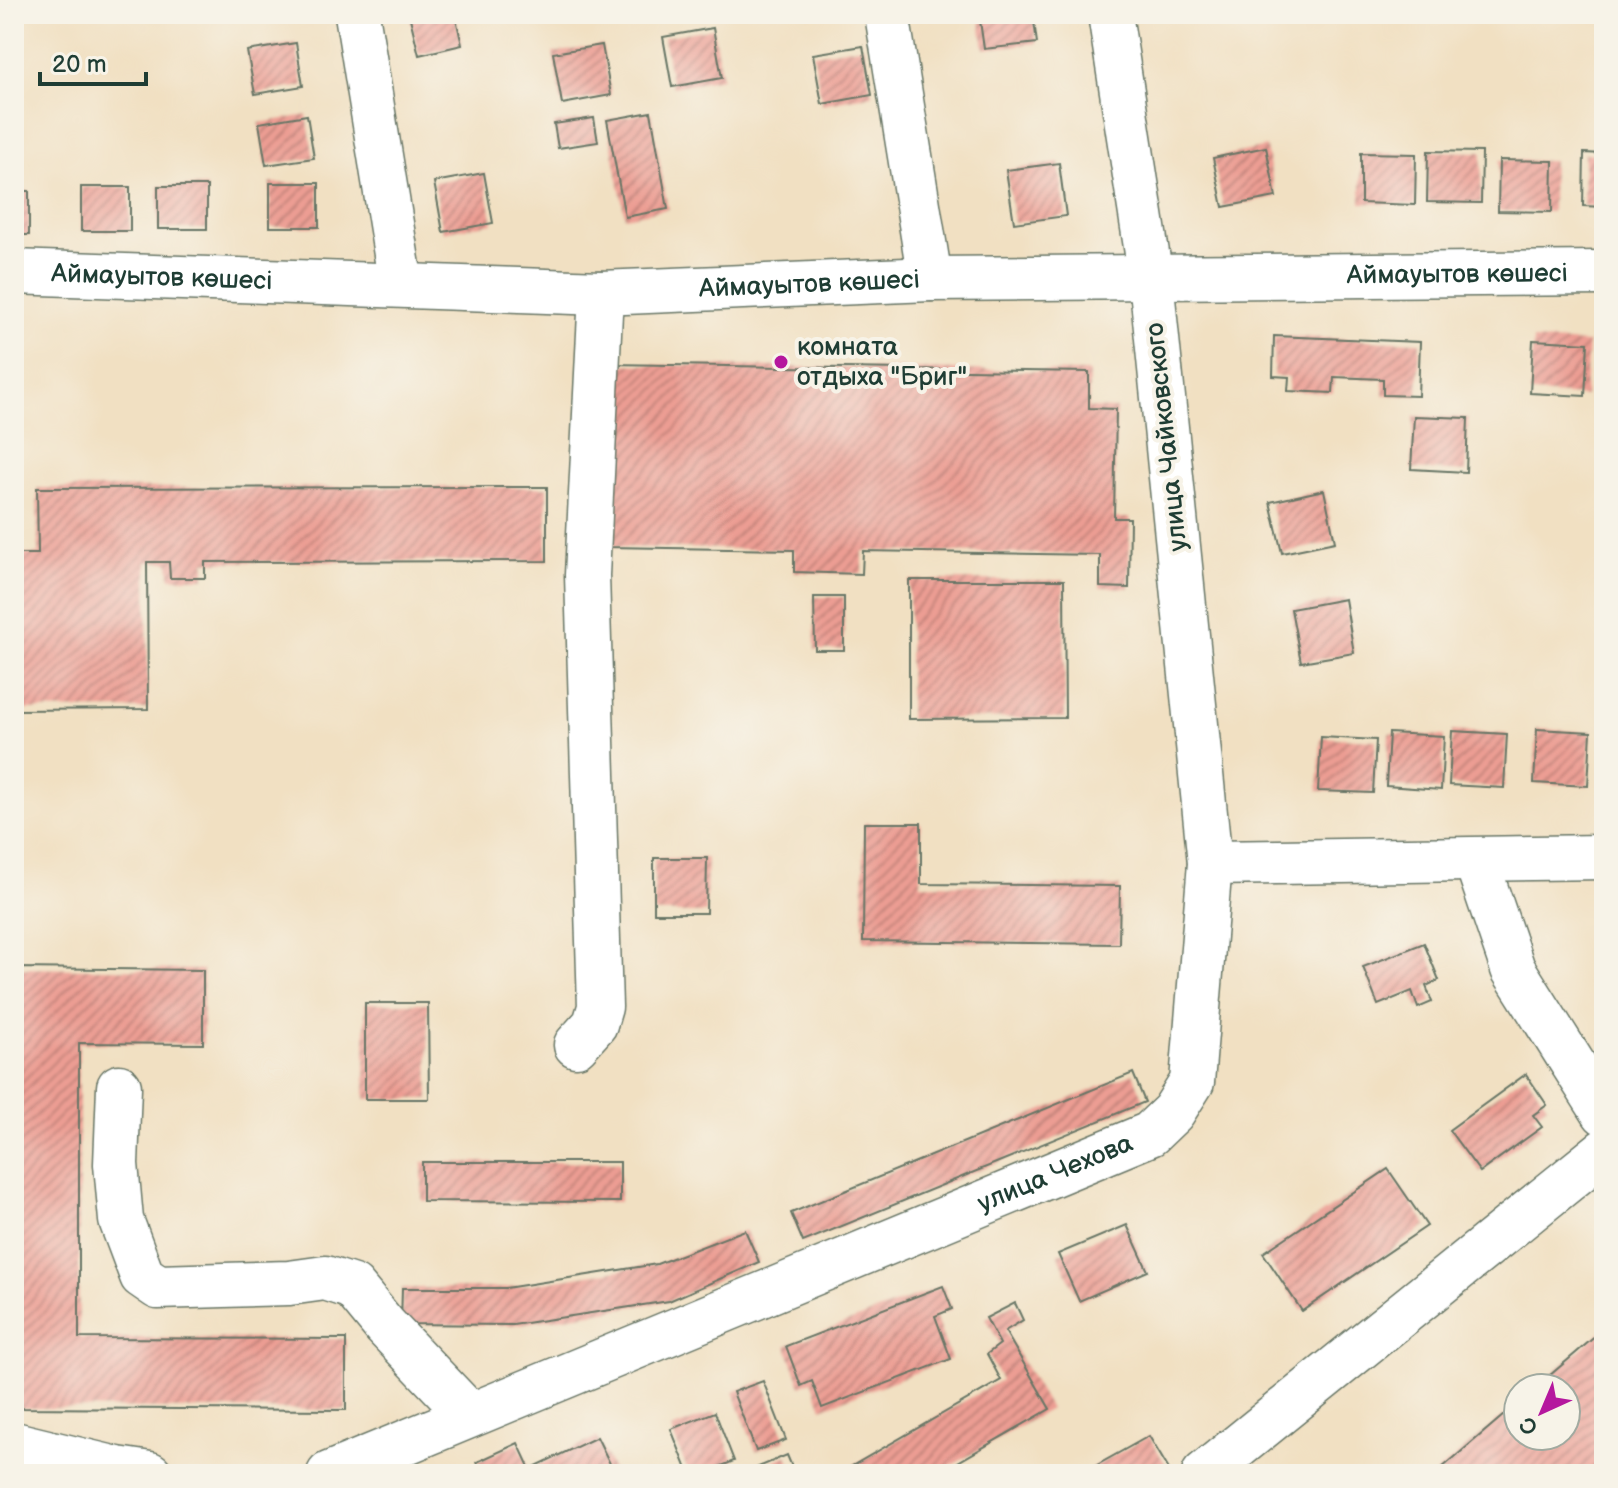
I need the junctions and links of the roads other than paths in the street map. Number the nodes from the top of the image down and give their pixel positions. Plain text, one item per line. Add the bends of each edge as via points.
1 (357, 14) edge
2 (887, 14) edge
3 (1110, 14) edge
4 (14, 272) edge
5 (1604, 273) edge
6 (930, 279) junction
7 (1151, 279) junction
8 (401, 285) junction
9 (601, 293) junction
10 (1604, 857) edge
11 (1476, 860) junction
12 (1210, 863) junction
13 (576, 1045) dead end
14 (119, 1087) dead end
15 (1604, 1113) edge
16 (1604, 1151) edge
17 (469, 1414) junction
18 (14, 1444) edge
19 (90, 1468) edge
20 (150, 1474) edge
21 (329, 1474) edge
22 (1204, 1474) edge

1 - 8 street
2 - 6 street
3 - 7 street, улица Чайковского
4 - 8 street, Аймауытов көшесі
5 - 7 street, Аймауытов көшесі
6 - 7 street, Аймауытов көшесі
6 - 9 street, Аймауытов көшесі
7 - 12 street, улица Чайковского
8 - 9 street, Аймауытов көшесі
9 - 13 street via 587,575 600,1007 595,1024
10 - 11 street
11 - 12 street
11 - 15 street via 1513,969
12 - 17 street, улица Чехова via 1192,1082 1173,1112 1150,1134
14 - 17 street via 116,1164 121,1220 142,1276 158,1287 325,1278 353,1287
16 - 22 street
17 - 21 street, улица Чехова
18 - 19 street
19 - 20 street

